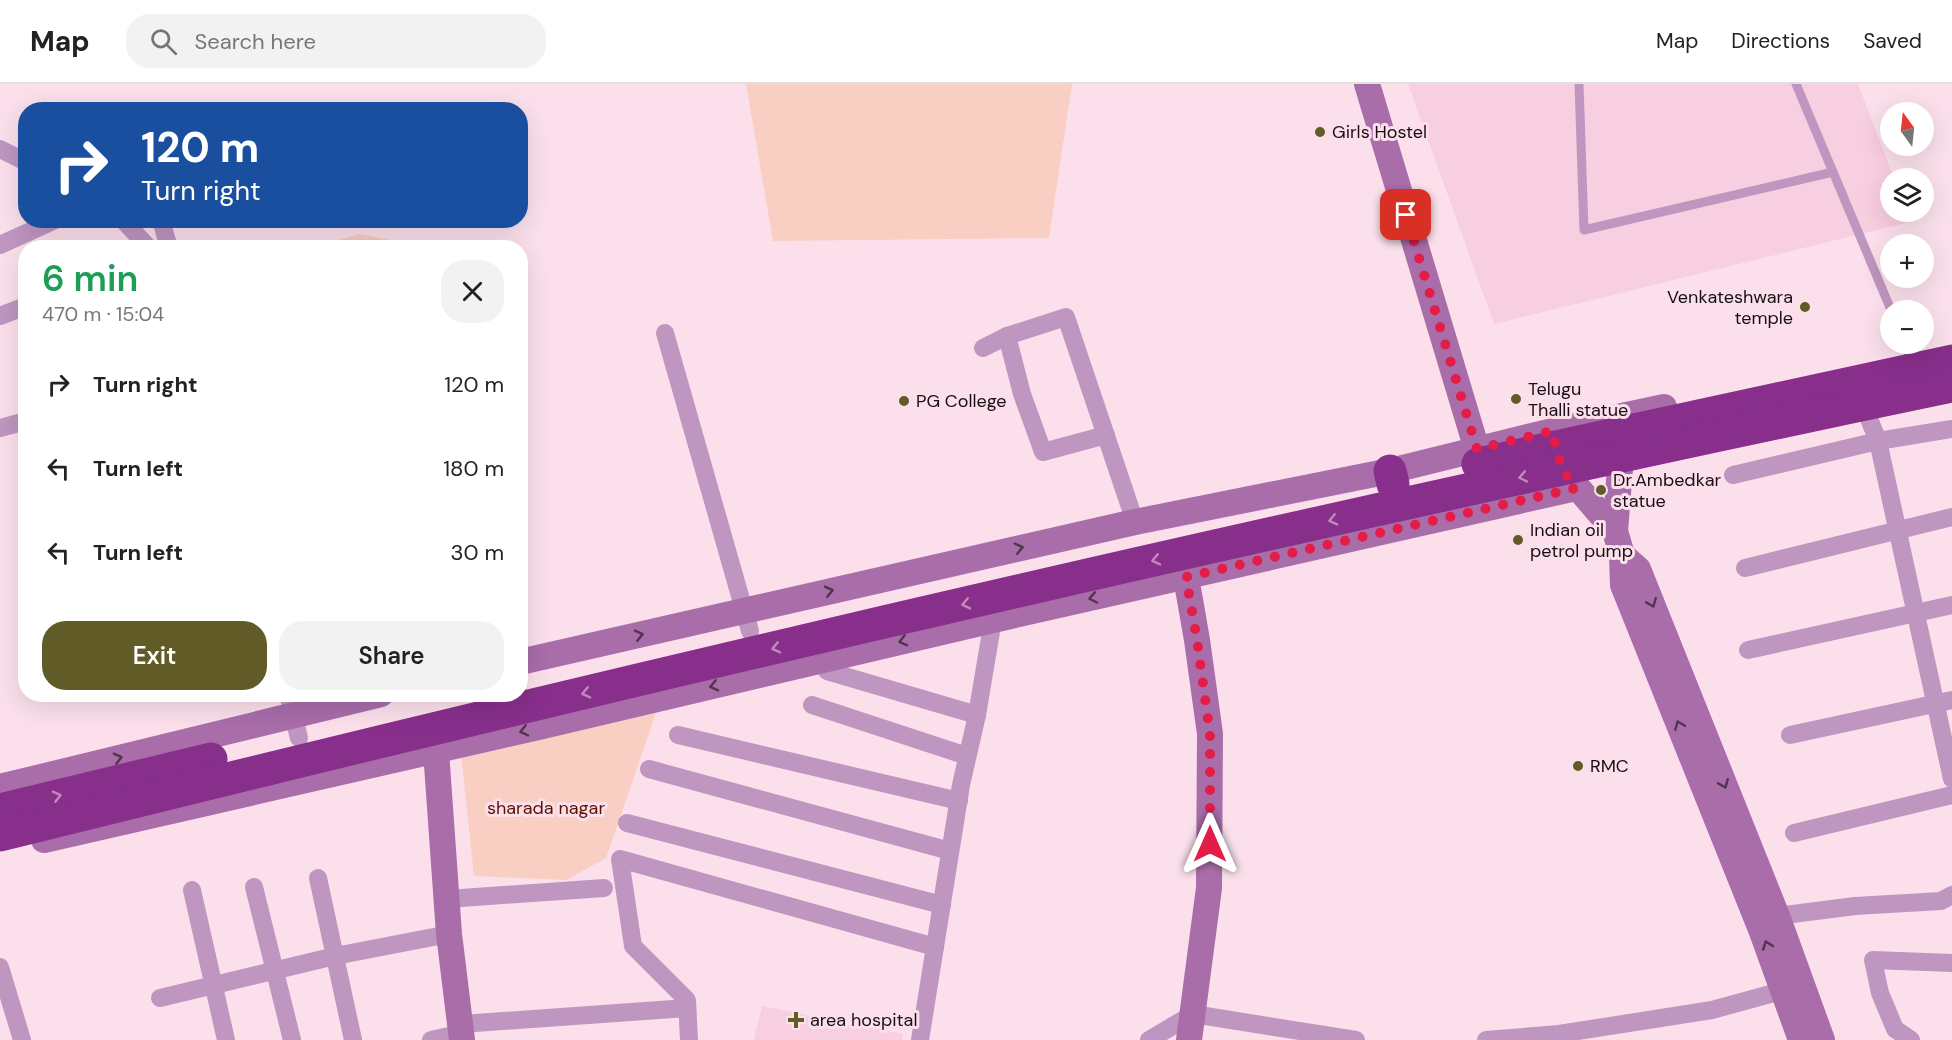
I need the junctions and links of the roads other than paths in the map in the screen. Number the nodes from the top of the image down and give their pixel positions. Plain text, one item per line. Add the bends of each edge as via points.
1 (1366, 84) edge
2 (1579, 84) edge
3 (1796, 84) edge
4 (0, 149) edge
5 (18, 158) edge
6 (1833, 172) junction
7 (37, 228) edge
8 (130, 228) edge
9 (142, 240) edge
10 (0, 245) edge
11 (1887, 300) edge
12 (18, 309) edge
13 (0, 316) edge
14 (665, 333) dead end
15 (1006, 336) junction
16 (983, 348) dead end
17 (1934, 349) edge
18 (1952, 349) edge
19 (1892, 354) edge
20 (1952, 361) edge
21 (1952, 386) edge
22 (1952, 396) edge
23 (1865, 409) junction
24 (18, 424) edge
25 (0, 428) edge
26 (1952, 429) edge
27 (1106, 435) junction
28 (1878, 441) junction
29 (1618, 444) junction
30 (1479, 456) junction
31 (1562, 458) junction
32 (1733, 475) dead end
33 (1952, 518) edge
34 (1135, 522) junction
35 (1898, 530) junction
36 (1615, 531) junction
37 (1225, 534) junction
38 (1622, 555) junction
39 (1745, 568) dead end
40 (1186, 577) junction
41 (1952, 605) edge
42 (1916, 613) junction
43 (993, 620) junction
44 (747, 621) junction
45 (1748, 650) dead end
46 (824, 660) junction
47 (528, 661) edge
48 (528, 684) edge
49 (1944, 701) edge
50 (349, 702) edge
51 (414, 702) edge
52 (812, 705) dead end
53 (977, 715) junction
54 (293, 716) edge
55 (678, 735) dead end
56 (1790, 735) dead end
57 (436, 751) junction
58 (967, 756) junction
59 (649, 769) dead end
60 (269, 778) junction
61 (1952, 779) edge
62 (0, 787) edge
63 (1952, 795) edge
64 (958, 801) junction
65 (0, 810) edge
66 (627, 823) dead end
67 (1794, 833) dead end
68 (0, 835) edge
69 (0, 850) edge
70 (950, 851) junction
71 (318, 878) dead end
72 (254, 887) dead end
73 (604, 888) dead end
74 (192, 890) dead end
75 (1952, 896) edge
76 (447, 899) junction
77 (942, 905) junction
78 (1777, 916) junction
79 (449, 934) junction
80 (935, 947) junction
81 (335, 956) junction
82 (1952, 963) edge
83 (0, 967) edge
84 (275, 971) junction
85 (213, 985) junction
86 (1793, 987) junction
87 (160, 998) dead end
88 (687, 1008) junction
89 (1192, 1014) junction
90 (462, 1032) edge
91 (22, 1040) edge
92 (226, 1040) edge
93 (292, 1040) edge
94 (353, 1040) edge
95 (431, 1040) edge
96 (689, 1040) edge
97 (920, 1040) edge
98 (1149, 1040) edge
99 (1189, 1040) edge
100 (1356, 1040) edge
101 (1486, 1040) edge
102 (1801, 1040) edge
103 (1822, 1040) edge
104 (1911, 1040) edge

1 - 30 street
2 - 6 lane via 1584,230
3 - 6 lane
4 - 5 street
6 - 11 lane
7 - 10 street
8 - 9 street
12 - 13 street
14 - 44 street
15 - 16 street
15 - 27 street via 1043,452
15 - 27 street via 1066,317
17 - 18 street
19 - 29 street
20 - 29 highway
21 - 23 highway
22 - 23 street
23 - 28 street
23 - 29 highway
24 - 25 street
26 - 28 street
27 - 34 street
28 - 32 street
28 - 35 street
29 - 31 highway
29 - 36 street
30 - 31 highway
30 - 37 highway via 1392,477
31 - 36 street
31 -> 37 highway
33 - 35 street
34 - 37 street
44 -> 34 street
35 - 39 street
35 - 42 street
36 - 38 street
37 - 40 street
37 - 44 highway
37 -> 60 highway
38 -> 78 street via 1638,569
86 -> 38 street via 1623,585
40 -> 43 street
40 - 89 street via 1210,734 1209,888
41 - 42 street
42 - 45 street
42 - 49 street
43 -> 46 street
43 - 53 street
47 -> 44 street
44 - 48 highway
46 - 53 street via 827,671
46 -> 57 street
49 - 56 street
49 - 61 street
50 - 54 street
51 - 54 highway
52 - 58 street
53 - 58 street
62 -> 54 street
65 -> 54 highway
55 - 64 street
57 - 60 street
57 - 76 street
58 - 64 street
59 - 70 street
60 - 68 highway
60 - 69 street
63 - 67 street
64 - 70 street
66 - 77 street
70 - 77 street
71 - 81 street
72 - 84 street
73 - 76 street
74 - 85 street
75 - 78 street via 1941,901
76 - 79 street
77 - 80 street
78 - 86 street
79 - 81 street
79 - 90 street
80 - 88 street via 620,859 633,946 687,1000
80 - 97 street
81 - 84 street
81 - 94 street
82 - 104 street via 1873,960 1880,993 1895,1029
83 - 91 street
84 - 85 street
84 - 93 street
85 - 87 street
85 - 92 street
86 - 101 street via 1701,1011 1559,1034
86 - 102 street
86 - 103 street
88 - 90 street
88 - 96 street
89 - 98 street
89 - 99 street
89 - 100 street
90 - 95 street

